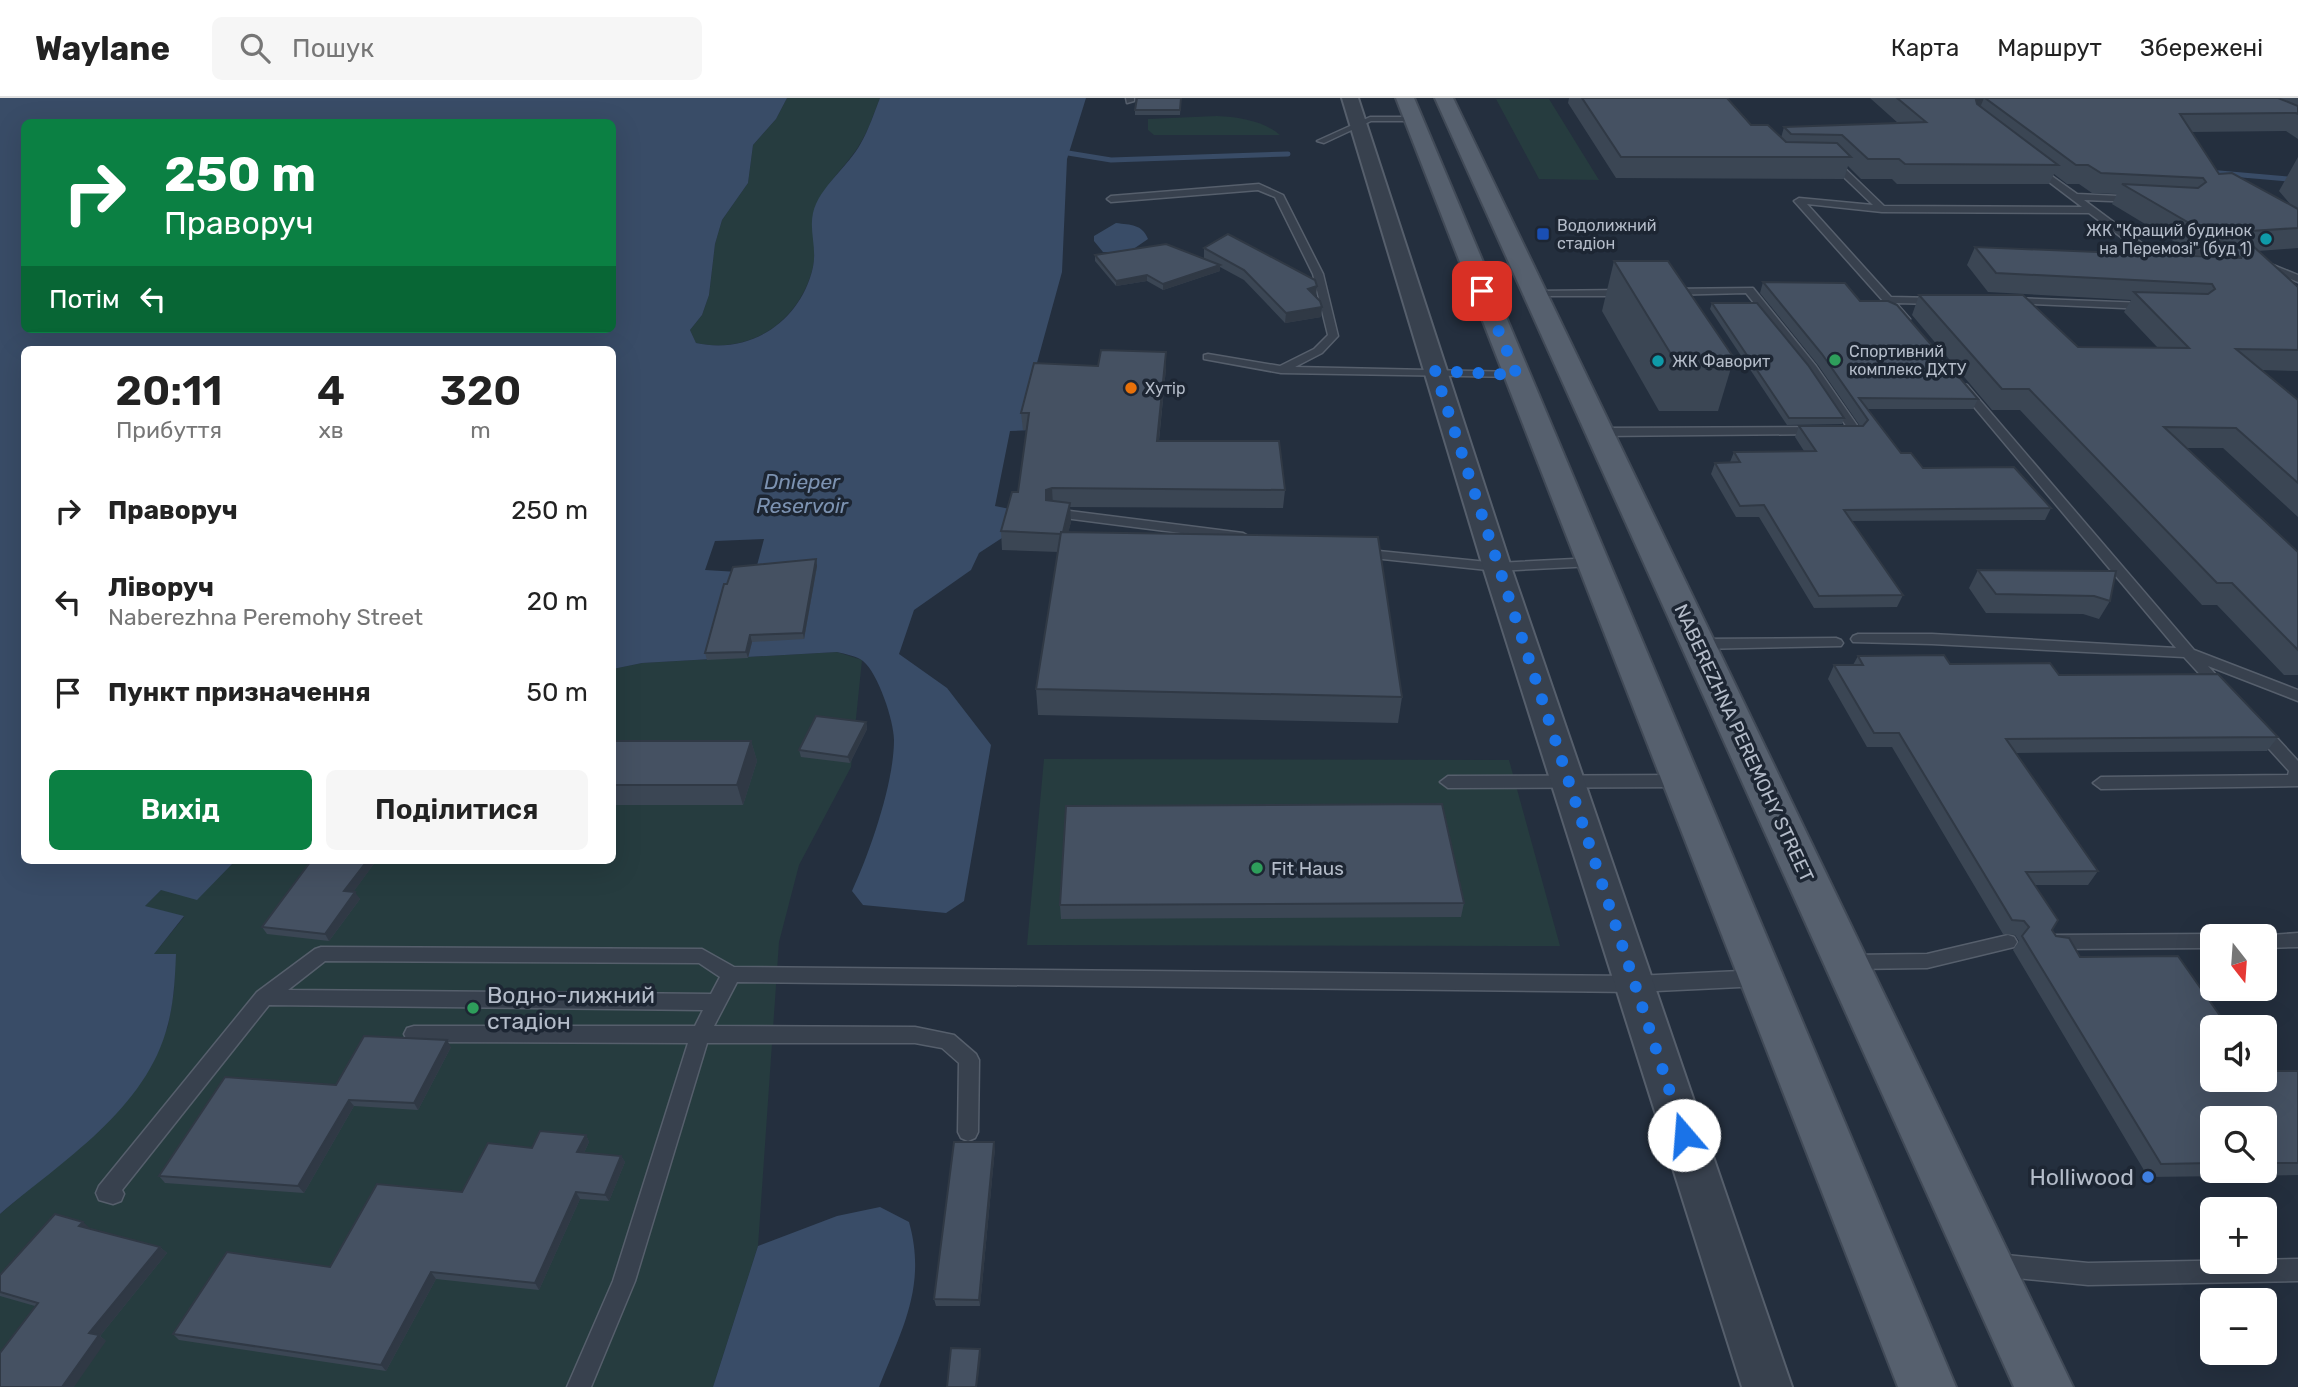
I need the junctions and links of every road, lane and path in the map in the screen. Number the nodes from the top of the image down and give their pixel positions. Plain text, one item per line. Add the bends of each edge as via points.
1 (1405, 98) edge
2 (1444, 98) edge
3 (1355, 110) edge
4 (1414, 119) junction
5 (1321, 141) dead end
6 (1820, 159) edge
7 (2024, 159) edge
8 (1437, 177) junction
9 (1480, 177) junction
10 (2072, 197) junction
11 (1111, 199) dead end
12 (2148, 200) edge
13 (1882, 209) junction
14 (2088, 210) junction
15 (2235, 256) edge
16 (2255, 261) edge
17 (2298, 279) edge
18 (1535, 294) junction
19 (1890, 300) junction
20 (1954, 301) edge
21 (2005, 301) edge
22 (2156, 306) edge
23 (1916, 331) edge
24 (1208, 357) dead end
25 (1564, 359) junction
26 (1514, 366) junction
27 (1282, 370) junction
28 (1435, 371) junction
29 (1951, 373) edge
30 (1599, 432) junction
31 (1054, 513) edge
32 (1261, 540) edge
33 (1343, 550) edge
34 (1594, 562) junction
35 (1497, 567) junction
36 (1858, 639) dead end
37 (1836, 643) dead end
38 (1698, 644) junction
39 (2189, 653) junction
40 (2298, 696) edge
41 (2234, 702) edge
42 (2252, 722) edge
43 (1682, 781) junction
44 (1448, 782) dead end
45 (1570, 782) junction
46 (2101, 783) dead end
47 (2277, 940) edge
48 (2298, 940) edge
49 (2200, 941) edge
50 (2008, 942) dead end
51 (2053, 942) edge
52 (1847, 962) junction
53 (731, 974) junction
54 (1763, 978) junction
55 (1635, 984) junction
56 (264, 997) junction
57 (716, 1002) junction
58 (414, 1034) dead end
59 (700, 1035) junction
60 (968, 1132) dead end
61 (113, 1194) dead end
62 (1986, 1264) junction
63 (2298, 1270) edge
64 (579, 1387) edge
65 (1767, 1387) edge
66 (1927, 1387) edge
67 (2044, 1387) edge

1 - 4 main road
2 - 9 main road, NABEREZHNA PEREMOHY STREET
3 - 4 lane via 1370,119
3 - 5 lane
3 - 28 street
4 - 8 main road
6 - 13 lane via 1833,159
7 - 10 lane
8 - 9 main road
8 - 26 main road
9 - 18 main road, NABEREZHNA PEREMOHY STREET
10 - 12 lane
10 - 14 lane
11 - 27 lane via 1259,187 1279,195 1318,274 1333,336 1318,351
13 - 14 lane
13 - 19 lane via 1799,201
14 - 15 lane via 2140,247
16 - 17 lane
18 - 25 main road, NABEREZHNA PEREMOHY STREET
18 - 30 lane via 1749,290 1855,431
19 - 20 lane
19 - 23 lane
21 - 22 lane
24 - 27 lane
25 - 26 main road
25 - 30 main road, NABEREZHNA PEREMOHY STREET
26 - 28 lane
26 - 34 main road
27 - 28 lane
28 - 35 street
29 - 39 lane
30 - 38 main road, NABEREZHNA PEREMOHY STREET
31 - 32 lane
33 - 35 lane
34 - 35 lane
34 - 43 main road
35 - 45 street
36 - 39 lane
37 - 38 lane
38 - 52 main road, NABEREZHNA PEREMOHY STREET
39 - 40 lane
39 - 41 lane
42 - 46 lane via 2297,771 2296,781
43 - 45 lane
43 - 54 main road
44 - 45 lane
45 - 55 street
47 - 48 lane
49 - 51 lane
50 - 52 lane via 1927,961
52 - 62 main road, NABEREZHNA PEREMOHY STREET
53 - 55 lane
53 - 56 lane via 702,956 321,954
53 - 57 lane
54 - 55 lane
54 - 66 main road
55 - 65 street
56 - 57 lane
56 - 61 lane via 107,1193
57 - 59 lane
58 - 59 lane
59 - 60 lane via 915,1035 947,1041 969,1060
59 - 64 lane via 624,1281
62 - 63 lane via 2088,1274
62 - 67 main road, NABEREZHNA PEREMOHY STREET

